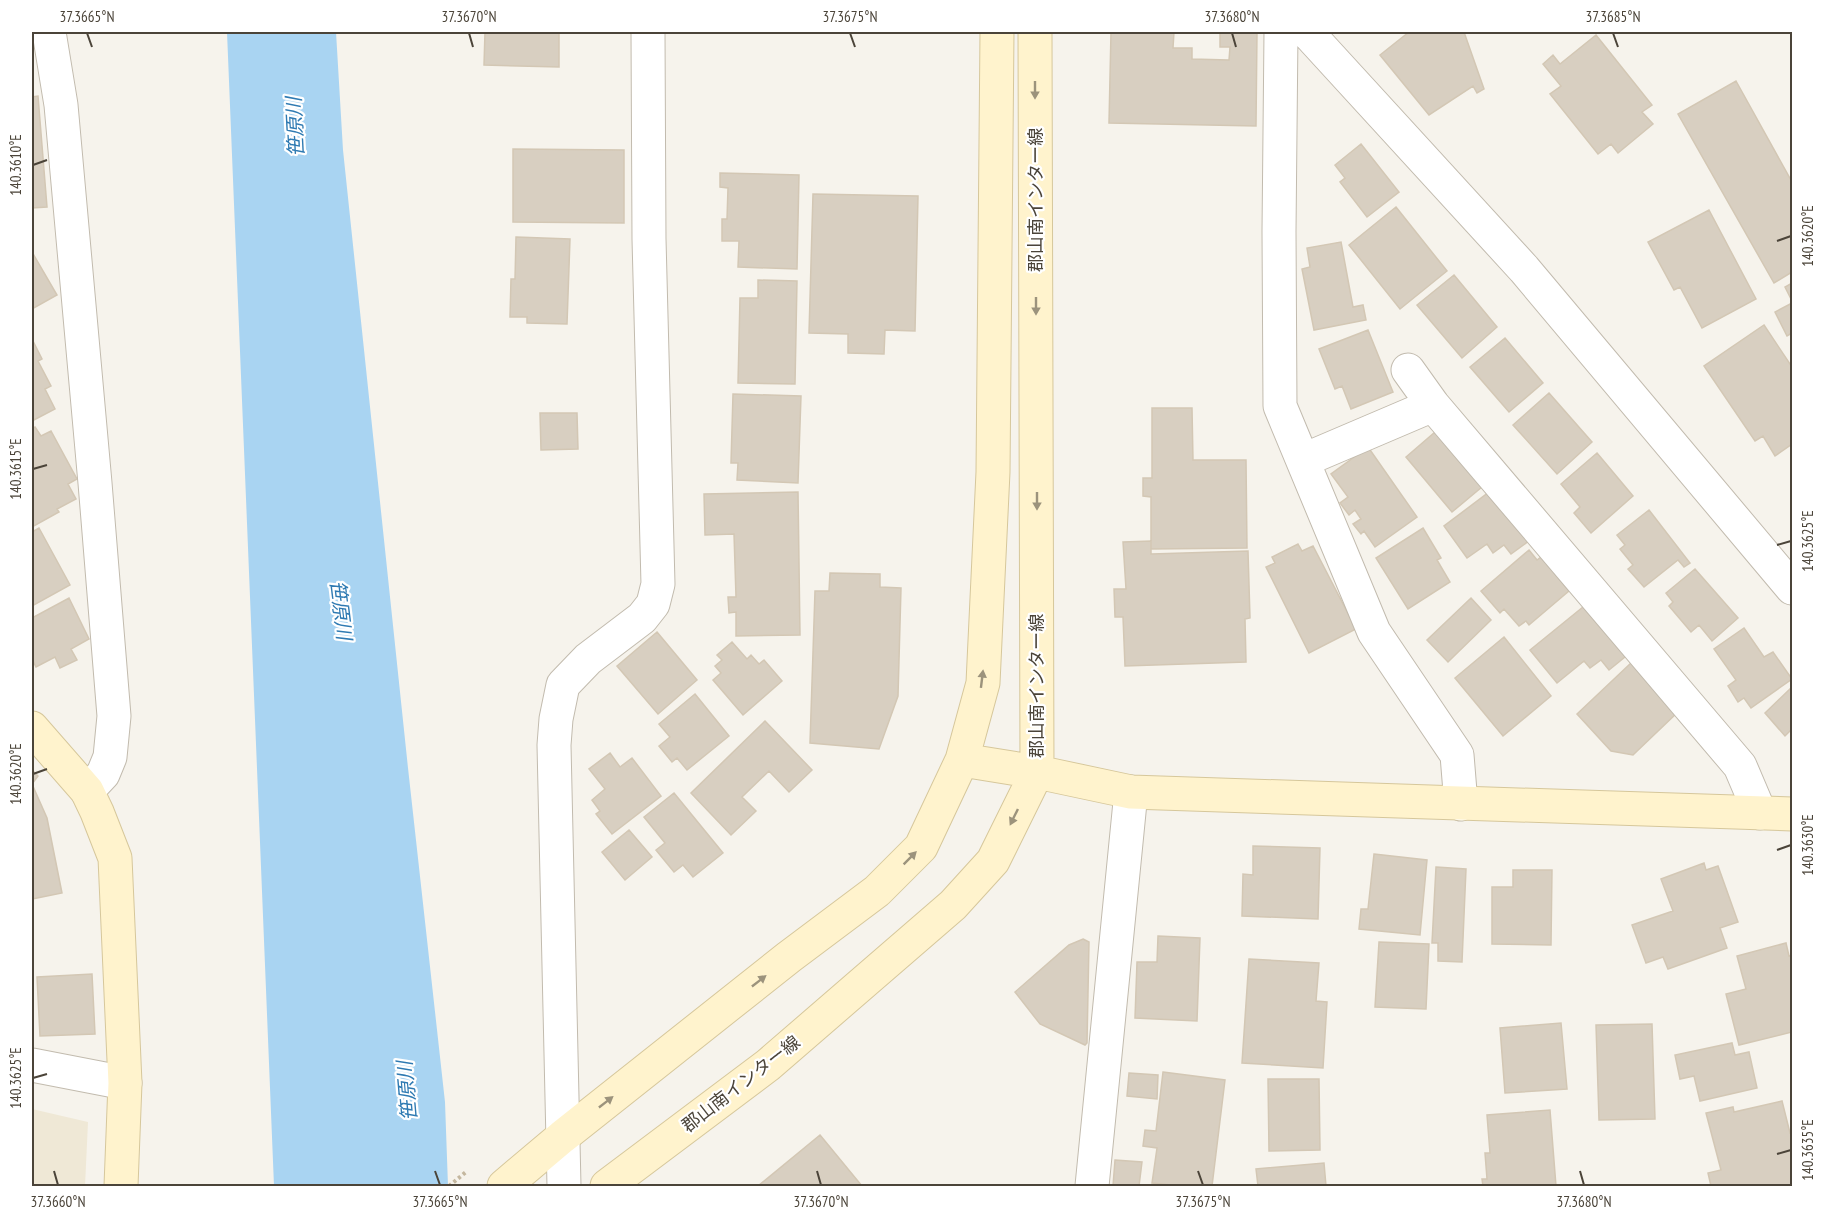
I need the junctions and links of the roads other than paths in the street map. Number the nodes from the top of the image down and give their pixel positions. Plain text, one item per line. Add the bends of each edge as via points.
1 (648, 32) edge
2 (997, 32) edge
3 (1035, 32) edge
4 (1281, 32) edge
5 (1307, 32) edge
6 (44, 48) edge
7 (1408, 370) dead end
8 (1433, 405) junction
9 (1304, 460) junction
10 (1792, 588) edge
11 (32, 728) edge
12 (962, 760) junction
13 (1037, 772) junction
14 (87, 791) junction
15 (1131, 792) junction
16 (1461, 804) junction
17 (1760, 813) junction
18 (1792, 814) edge
19 (32, 1065) edge
20 (125, 1083) junction
21 (562, 1137) junction
22 (121, 1186) edge
23 (504, 1186) edge
24 (564, 1186) edge
25 (608, 1186) edge
26 (1092, 1186) edge

1 - 21 street via 658,584 653,604 642,618 569,677 559,699 554,745
12 -> 2 street via 983,683 993,472
3 -> 13 street, 郡山南インター線
4 - 9 street via 1280,406
5 - 10 street via 1524,269
6 - 14 street via 61,105 114,716 110,757 103,774
7 - 8 street
8 - 9 street
8 - 17 street via 1740,766
9 - 16 street via 1374,632 1457,755
11 - 14 street
12 - 13 street
21 -> 12 street via 877,891 921,847
13 - 15 street
13 -> 25 street, 郡山南インター線 via 993,861 953,905 768,1065
14 - 20 street via 115,858
15 - 16 street
15 - 26 street
16 - 17 street
17 - 18 street
19 - 20 street
20 - 22 street
21 - 23 street
21 - 24 street

